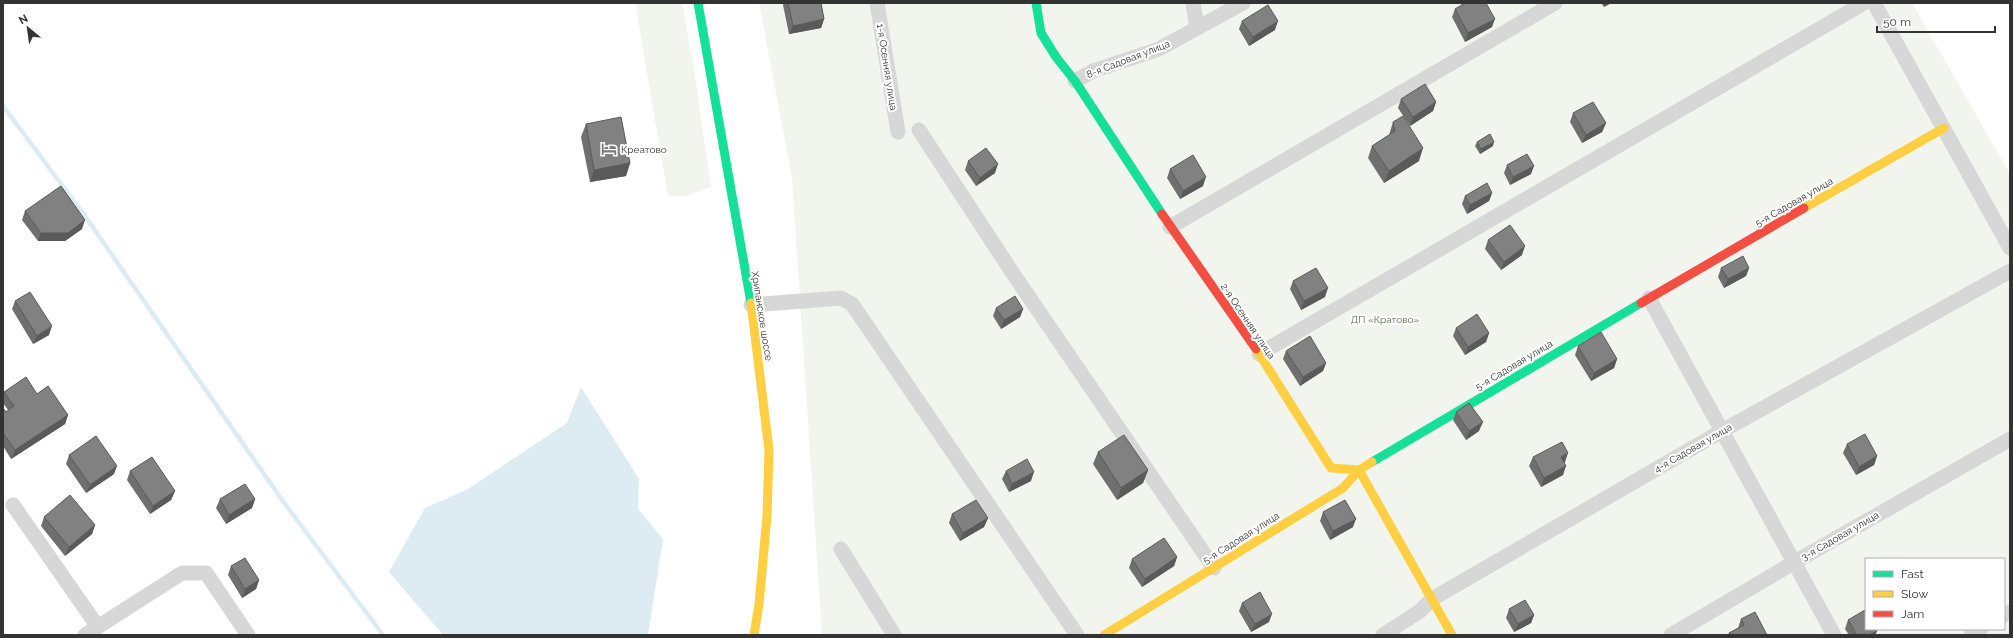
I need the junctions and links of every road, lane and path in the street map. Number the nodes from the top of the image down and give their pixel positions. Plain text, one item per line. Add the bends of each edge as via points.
1 (698, 3) edge
2 (877, 3) edge
3 (1036, 3) edge
4 (1193, 3) edge
5 (1243, 3) edge
6 (1555, 3) edge
7 (1864, 3) edge
8 (1874, 3) edge
9 (1197, 28) junction
10 (1075, 81) junction
11 (1944, 128) junction
12 (919, 130) dead end
13 (898, 132) dead end
14 (1170, 227) junction
15 (2010, 248) edge
16 (2010, 271) edge
17 (1649, 298) junction
18 (750, 305) junction
19 (1258, 354) junction
20 (1722, 431) junction
21 (2010, 438) edge
22 (1359, 470) junction
23 (13, 505) dead end
24 (841, 549) dead end
25 (1795, 562) junction
26 (1214, 568) junction
27 (1432, 599) junction
28 (98, 627) junction
29 (85, 635) edge
30 (248, 635) edge
31 (754, 635) edge
32 (894, 635) edge
33 (1078, 635) edge
34 (1104, 635) edge
35 (1382, 635) edge
36 (1452, 635) edge
37 (1671, 635) edge
38 (1834, 635) edge

1 - 18 street, Хрипанское шоссе
2 - 13 street, 1-я Осенняя улица
3 - 10 street, 2-я Осенняя улица via 1041,33
4 - 9 street
5 - 9 street, 8-я Садовая улица
6 - 14 street
7 - 19 street
8 - 11 street
9 - 10 street, 8-я Садовая улица via 1159,49 1093,71
10 - 14 street, 2-я Осенняя улица
11 - 15 street
11 - 17 street, 5-я Садовая улица
12 - 26 street via 1012,272
14 - 19 street, 2-я Осенняя улица
16 - 20 street, 4-я Садовая улица
17 - 20 street
17 - 22 street, 5-я Садовая улица
18 - 31 street, Хрипанское шоссе via 770,450 767,516
18 - 33 street via 841,298 852,304
19 - 22 street, 2-я Осенняя улица via 1331,468
20 - 25 street
20 - 27 street, 4-я Садовая улица
21 - 25 street, 3-я Садовая улица
22 - 26 street, 5-я Садовая улица via 1343,488
22 - 27 street
23 - 28 street
24 - 32 street
25 - 37 street, 3-я Садовая улица
25 - 38 street
26 - 34 street, 5-я Садовая улица
27 - 35 street, 4-я Садовая улица via 1420,611
27 - 36 street
28 - 29 street
28 - 30 street via 182,573 206,573

